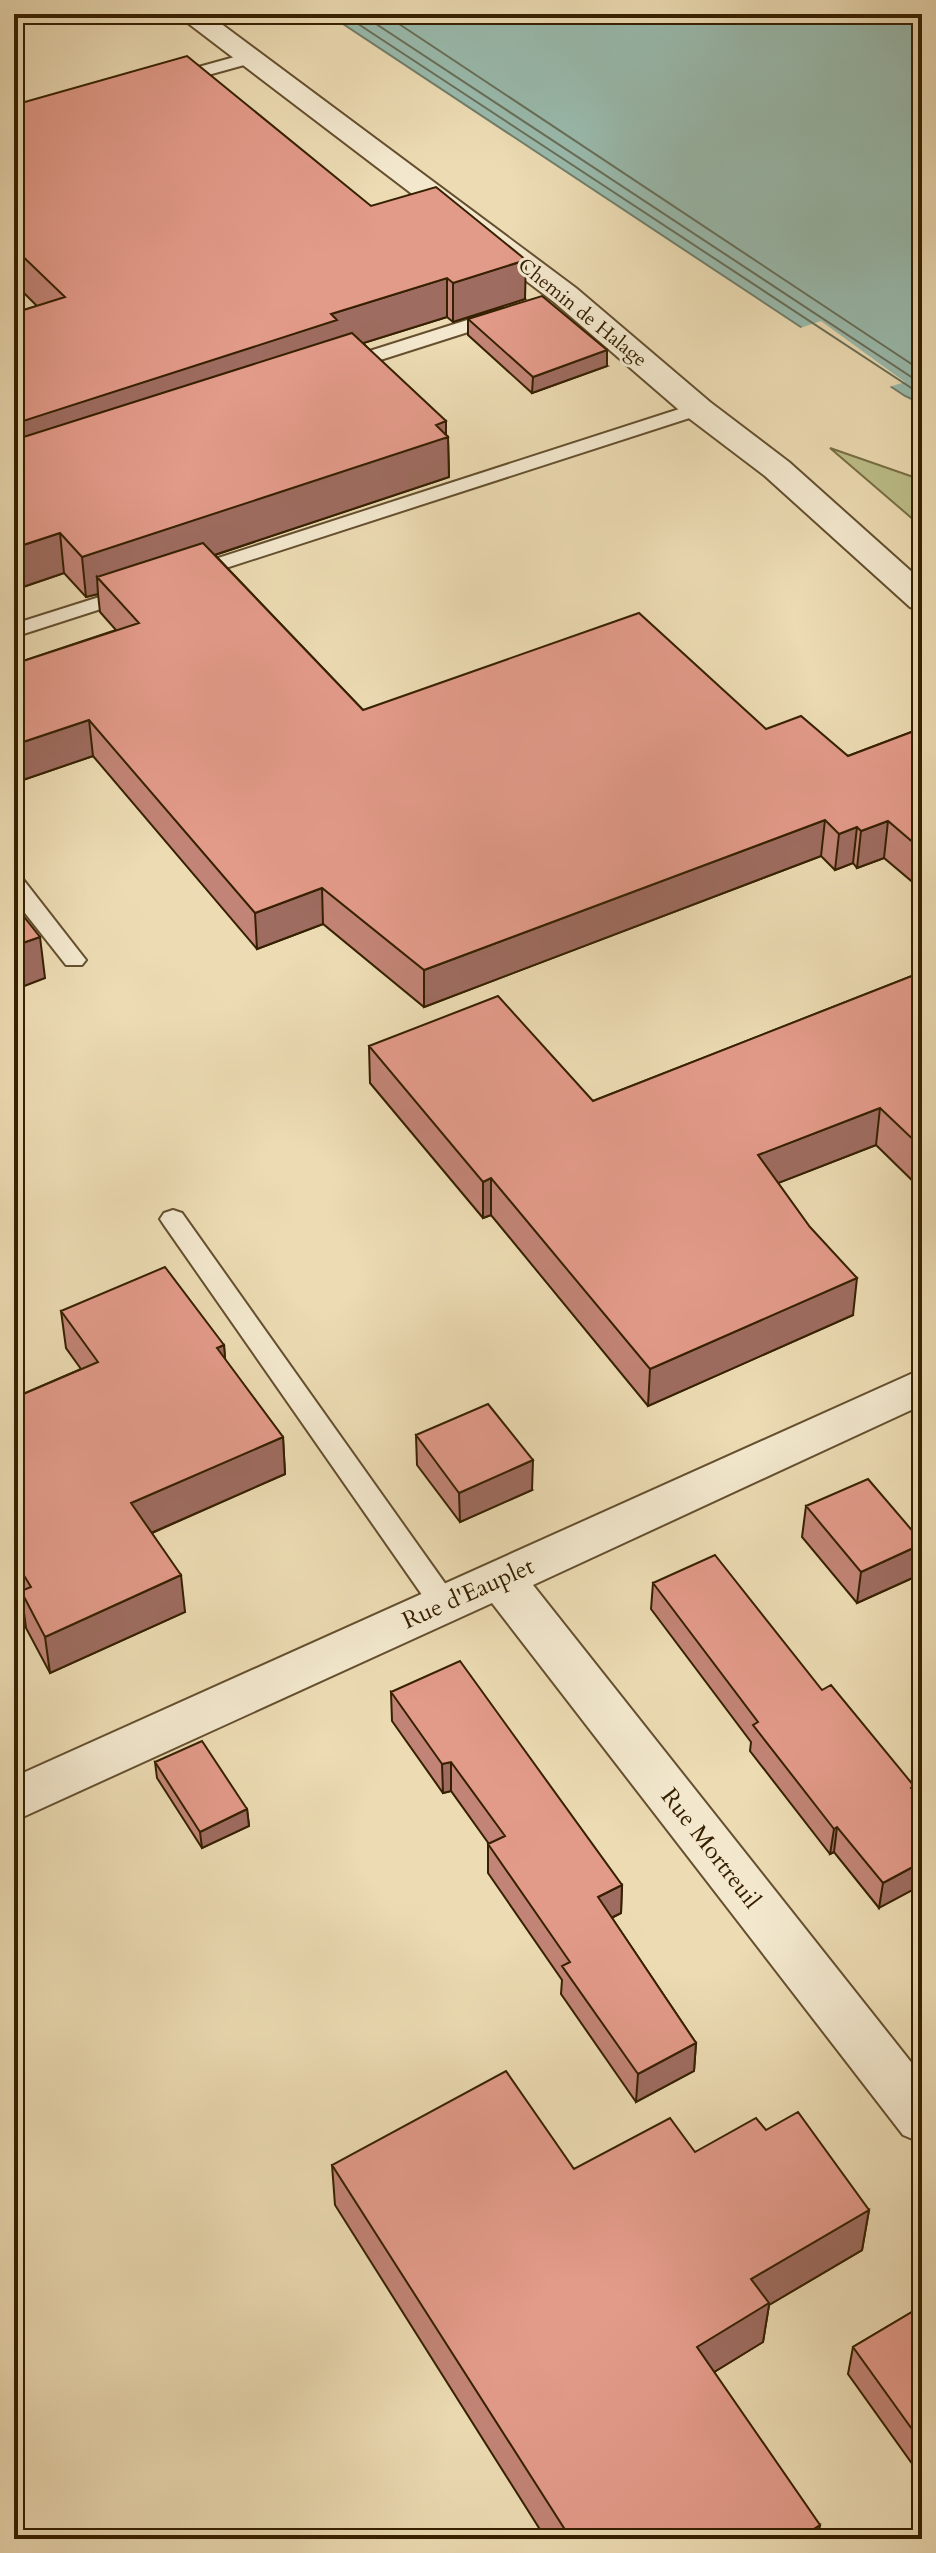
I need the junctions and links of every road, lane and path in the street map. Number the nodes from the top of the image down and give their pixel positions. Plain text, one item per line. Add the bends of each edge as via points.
1 (190, 14) edge
2 (249, 58) junction
3 (148, 86) edge
4 (543, 302) junction
5 (331, 370) edge
6 (698, 409) junction
7 (922, 600) edge
8 (14, 631) edge
9 (14, 883) edge
10 (74, 960) dead end
11 (173, 1219) dead end
12 (922, 1386) edge
13 (500, 1578) junction
14 (444, 1604) junction
15 (14, 1800) edge
16 (922, 2118) edge

1 - 2 street, Chemin de Halage
2 - 3 lane
2 - 4 street, Chemin de Halage
4 - 5 lane
4 - 6 street, Chemin de Halage
6 - 7 street, Chemin de Halage via 777,469
6 - 8 lane
9 - 10 lane
11 - 14 lane
12 - 13 street, Rue d'Eauplet
13 - 14 street, Rue d'Eauplet
13 - 16 street, Rue Mortreuil
14 - 15 street, Rue d'Eauplet

